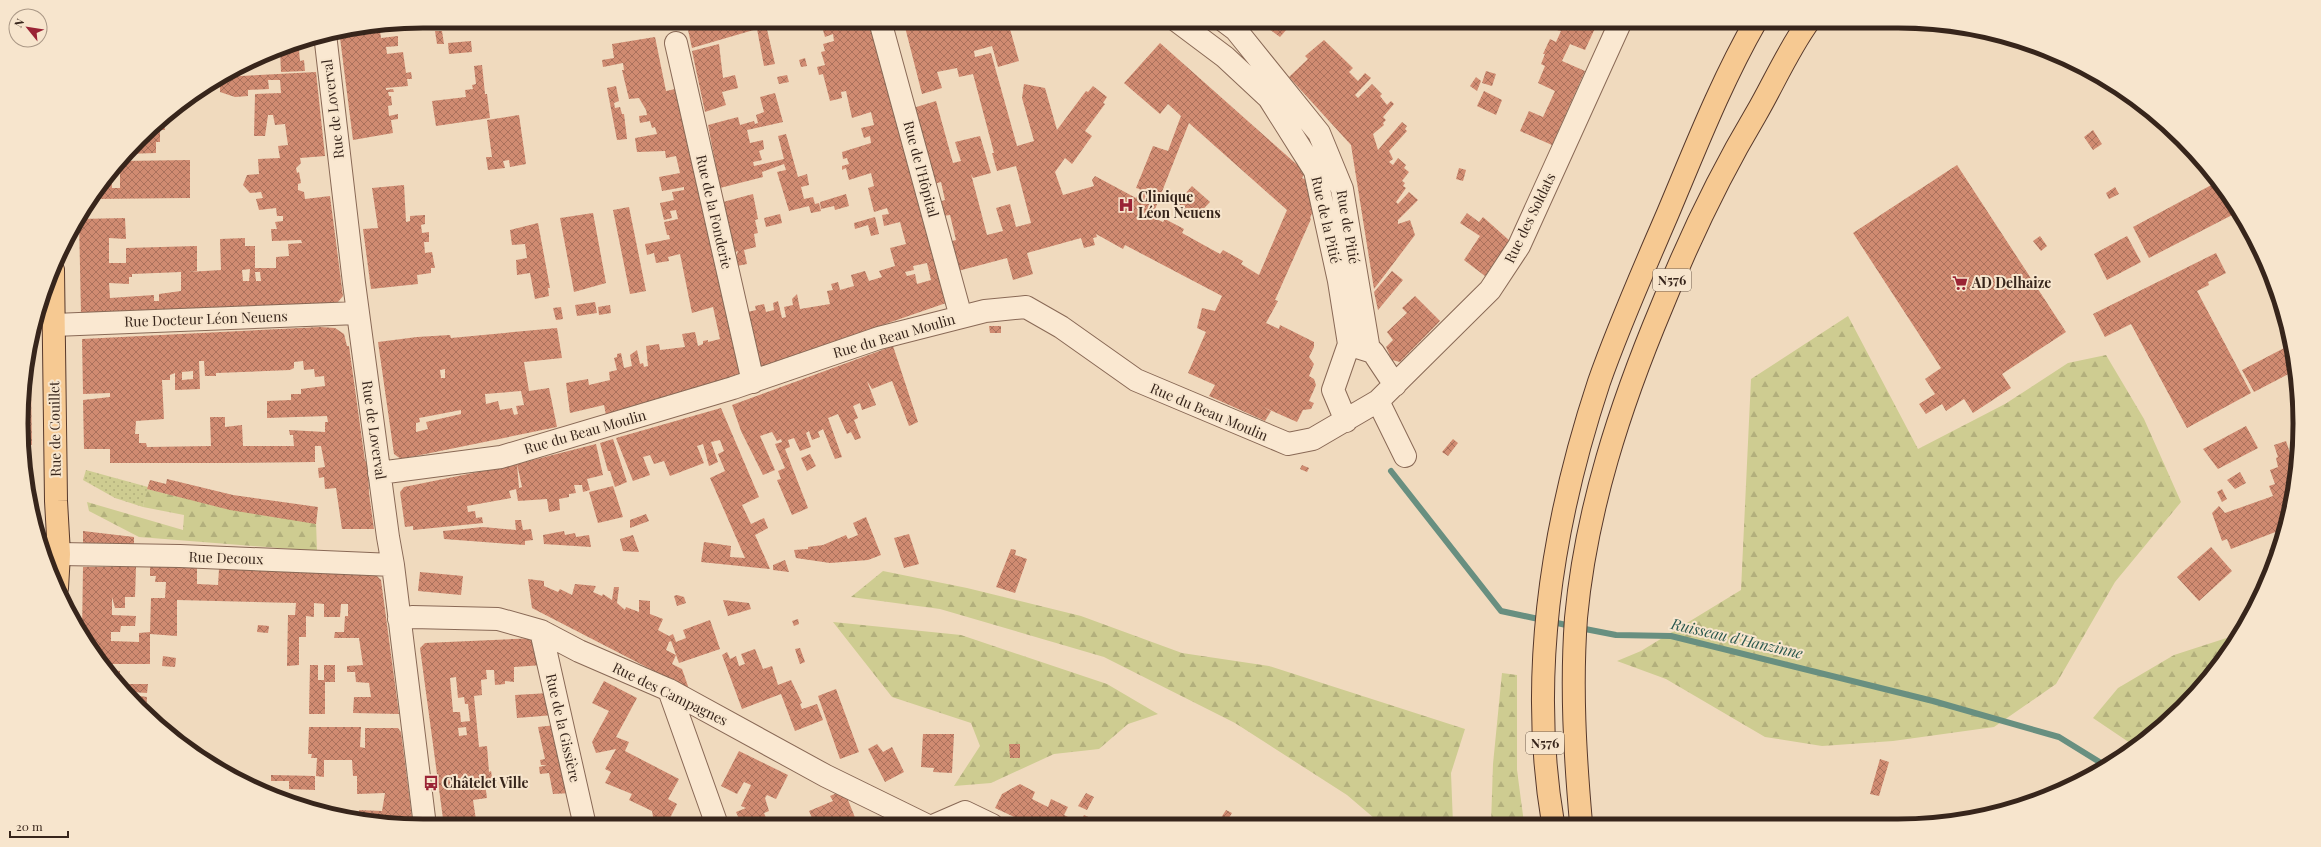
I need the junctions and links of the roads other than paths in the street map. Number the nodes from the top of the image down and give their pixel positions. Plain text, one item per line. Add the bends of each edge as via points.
1 (882, 28) edge
2 (1186, 28) edge
3 (1233, 28) edge
4 (1619, 28) edge
5 (1752, 28) edge
6 (1805, 28) edge
7 (325, 40) edge
8 (676, 43) dead end
9 (53, 285) edge
10 (358, 313) junction
11 (961, 317) junction
12 (54, 326) junction
13 (1359, 347) junction
14 (753, 382) junction
15 (1395, 385) junction
16 (1378, 401) junction
17 (1346, 421) junction
18 (1405, 456) dead end
19 (379, 473) junction
20 (59, 554) junction
21 (393, 564) junction
22 (58, 574) edge
23 (399, 619) junction
24 (541, 631) junction
25 (668, 690) junction
26 (425, 819) edge
27 (583, 819) edge
28 (715, 819) edge
29 (914, 819) edge
30 (948, 819) edge
31 (979, 819) edge
32 (1553, 819) edge
33 (1581, 819) edge

1 - 11 street, Rue de l'Hôpital
2 - 13 street, Rue de la Pitié via 1225,57 1269,98 1315,171 1339,281
3 - 13 street, Rue de Pitié via 1319,133 1342,189
4 - 15 street, Rue des Soldats via 1519,246 1503,273 1490,290
5 - 32 main road, N576 via 1685,172 1600,380 1570,479 1547,611 1544,662 1547,768
6 - 33 main road, N576 via 1724,167 1668,291 1632,382 1601,476 1584,559 1576,617 1573,707
7 - 10 street, Rue de Loverval
8 - 14 street, Rue de la Fonderie
9 - 12 main road, Rue de Couillet
10 - 12 street, Rue Docteur Léon Neuens
10 - 19 street, Rue de Loverval
11 - 14 street, Rue du Beau Moulin via 879,338
11 - 17 street, Rue du Beau Moulin via 985,311 1026,307 1061,327 1136,380 1288,444 1313,439
12 - 20 main road, Rue de Couillet
13 - 15 street via 1373,352
13 - 17 street, Rue de la Pitié via 1333,390
14 - 19 street, Rue du Beau Moulin via 501,457
15 - 16 street, Rue des Soldats
16 - 17 street, Rue du Beau Moulin
16 - 18 street
19 - 21 street, Rue de Loverval
20 - 21 street, Rue Decoux
20 - 22 main road, Rue de Couillet
21 - 23 street, Rue de Loverval
23 - 24 street, Rue des Campagnes via 498,619
23 - 26 street, Rue de Loverval
24 - 25 street, Rue des Campagnes via 579,651
24 - 27 street, Rue de la Gissière
25 - 28 street
25 - 29 street, Rue des Campagnes via 826,776
30 - 31 street via 964,812

